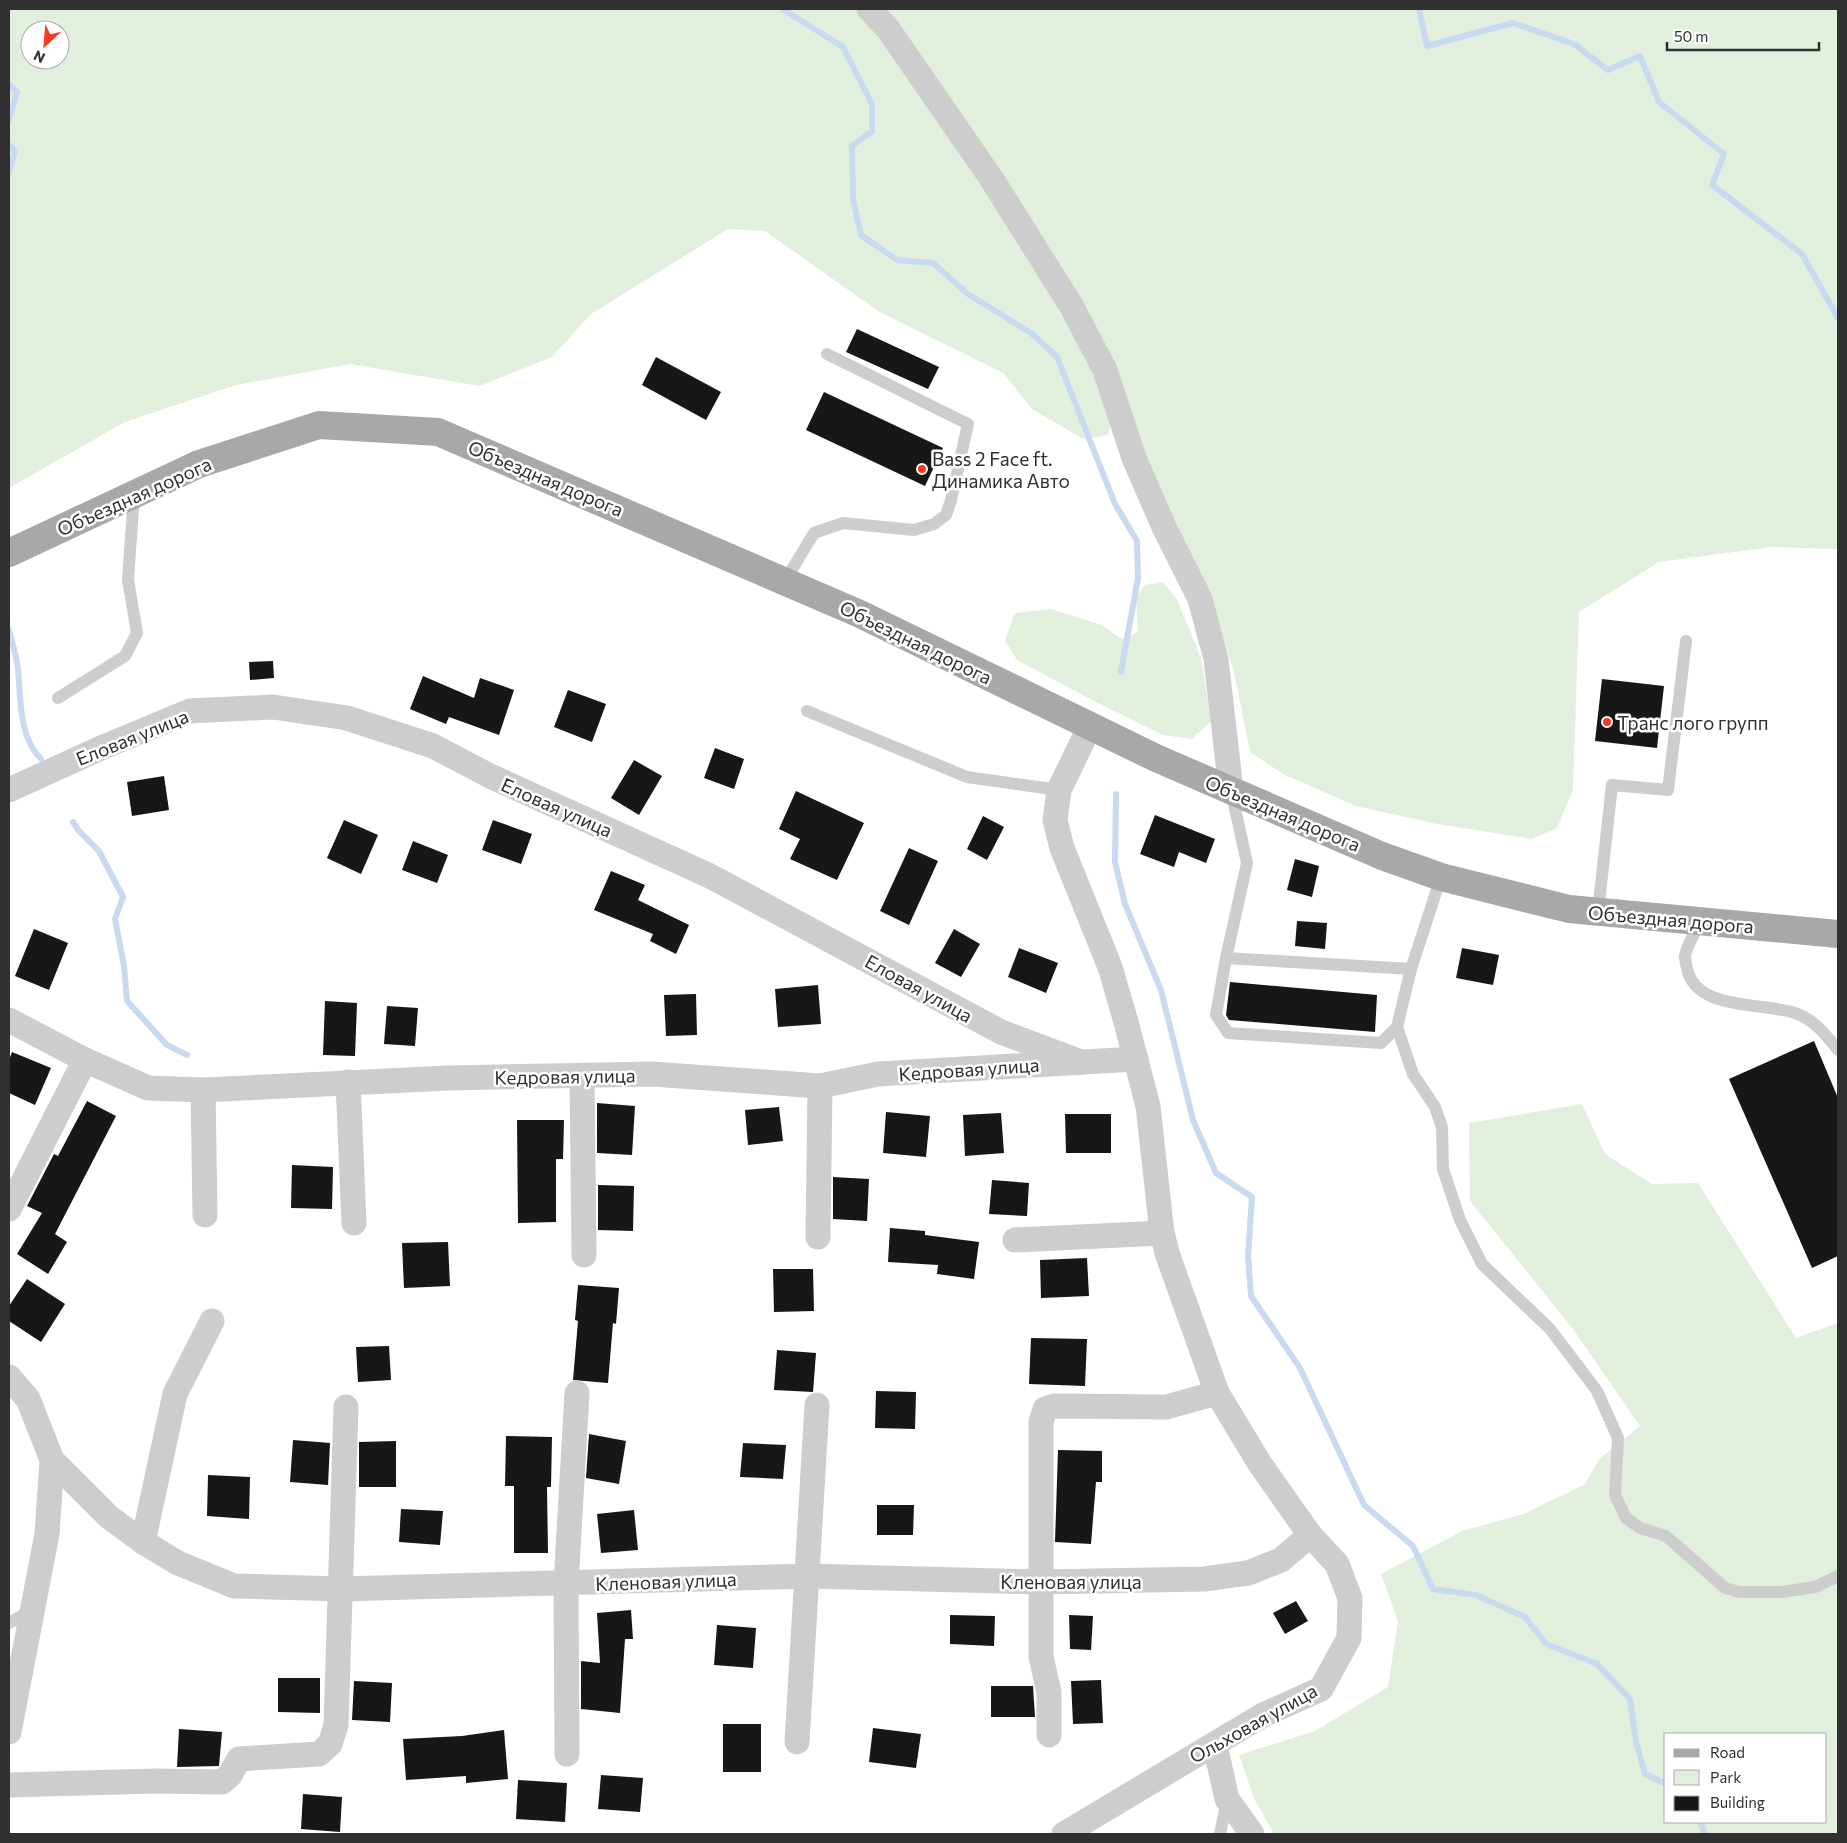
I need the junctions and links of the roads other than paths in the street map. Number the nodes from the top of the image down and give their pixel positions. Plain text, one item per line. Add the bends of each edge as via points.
1 (869, 9) edge
2 (827, 354) dead end
3 (134, 494) junction
4 (9, 553) edge
5 (785, 582) junction
6 (1686, 641) dead end
7 (58, 698) dead end
8 (807, 711) dead end
9 (1090, 726) junction
10 (9, 790) edge
11 (1059, 790) junction
12 (1231, 790) junction
13 (1440, 876) junction
14 (1598, 912) junction
15 (1701, 922) junction
16 (1838, 934) edge
17 (1226, 958) junction
18 (1411, 969) junction
19 (9, 1020) edge
20 (1397, 1026) junction
21 (1838, 1050) edge
22 (1136, 1059) junction
23 (85, 1060) junction
24 (1081, 1062) junction
25 (582, 1076) junction
26 (348, 1082) junction
27 (820, 1086) junction
28 (203, 1090) junction
29 (9, 1210) edge
30 (205, 1215) dead end
31 (354, 1223) dead end
32 (1162, 1233) junction
33 (818, 1237) dead end
34 (1015, 1240) dead end
35 (584, 1254) dead end
36 (212, 1321) dead end
37 (9, 1377) edge
38 (577, 1393) dead end
39 (1217, 1393) junction
40 (818, 1405) dead end
41 (346, 1407) dead end
42 (52, 1460) junction
43 (1310, 1535) junction
44 (143, 1542) junction
45 (808, 1576) junction
46 (1838, 1576) edge
47 (1042, 1582) junction
48 (566, 1584) junction
49 (341, 1589) junction
50 (32, 1610) junction
51 (9, 1623) edge
52 (9, 1732) edge
53 (1049, 1735) dead end
54 (798, 1742) dead end
55 (1215, 1746) junction
56 (567, 1754) dead end
57 (9, 1785) edge
58 (1227, 1799) junction
59 (1064, 1834) edge
60 (1220, 1834) edge
61 (1252, 1834) edge

1 - 12 street via 888,29 991,178 1072,307 1105,370 1134,458 1200,599 1216,659
2 - 5 lane via 968,424 946,515 934,524 914,530 843,523 814,533
3 - 4 main road, Объездная дорога
3 - 5 main road, Объездная дорога via 199,464 319,424 438,432
3 - 7 lane via 128,580 136,632 125,656
5 - 9 main road, Объездная дорога via 860,614
6 - 14 lane via 1668,790 1612,785
8 - 11 lane via 967,777
9 - 11 street, Ольховая улица
9 - 12 main road, Объездная дорога
10 - 24 street, Еловая улица via 190,711 273,708 347,718 433,746 490,776 710,876 1001,1032
11 - 22 street, Ольховая улица via 1055,820 1062,848 1110,967
12 - 13 main road, Объездная дорога via 1382,856
12 - 17 lane via 1247,863
13 - 14 main road, Объездная дорога via 1568,909
13 - 18 lane
14 - 15 main road, Объездная дорога
15 - 16 main road, Объездная дорога
15 - 21 lane via 1685,958 1688,974 1696,989 1725,1000 1796,1013 1820,1027
17 - 18 lane
17 - 20 lane via 1216,1015 1228,1033 1381,1043
18 - 20 lane
19 - 23 street, Кедровая улица
20 - 46 lane via 1413,1074 1435,1107 1442,1127 1443,1170 1460,1220 1482,1264 1550,1329 1597,1391 1618,1438 1615,1496 1626,1518 1640,1528 1666,1536 1725,1588 1739,1592 1782,1592 1815,1587
22 - 24 street, Кедровая улица
22 - 32 street, Ольховая улица via 1148,1106
23 - 28 street, Кедровая улица via 148,1088
23 - 29 street
24 - 27 street, Кедровая улица via 878,1074
25 - 26 street, Кедровая улица
25 - 27 street, Кедровая улица via 652,1074
25 - 35 street
26 - 28 street, Кедровая улица
26 - 31 street
27 - 33 street
28 - 30 street
32 - 34 street
32 - 39 street, Ольховая улица
36 - 44 street via 175,1394
37 - 42 street via 28,1399
38 - 48 street
39 - 43 street, Ольховая улица via 1260,1464
39 - 47 street via 1166,1407 1054,1406 1046,1409 1042,1422
40 - 45 street
41 - 49 street
42 - 44 street, Кленовая улица via 109,1517
42 - 50 street via 47,1534
43 - 47 street, Кленовая улица via 1281,1560 1248,1573 1204,1579
43 - 55 street, Ольховая улица via 1337,1564 1350,1598 1349,1638 1321,1689 1263,1715
44 - 49 street, Кленовая улица via 178,1563 234,1586
45 - 47 street, Кленовая улица
45 - 48 street, Кленовая улица
45 - 54 street
47 - 53 street via 1040,1657 1049,1692
48 - 49 street, Кленовая улица
48 - 56 street
49 - 57 street via 336,1725 330,1744 319,1754 239,1759 222,1782
50 - 51 lane
50 - 52 street
55 - 58 street
55 - 59 street, Ольховая улица via 1167,1771
58 - 60 lane
58 - 61 street

